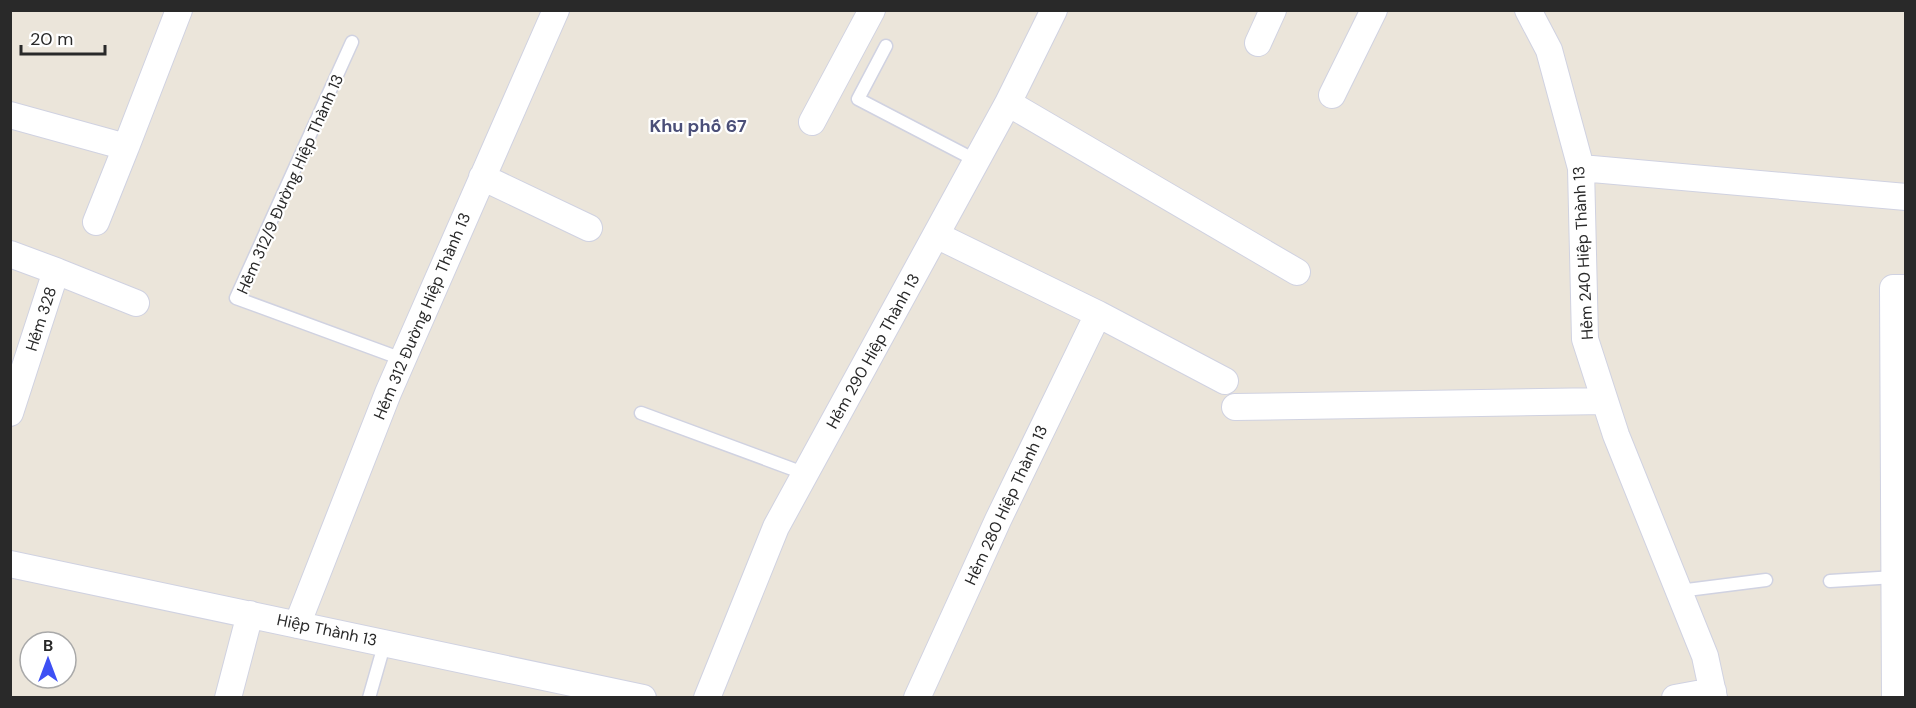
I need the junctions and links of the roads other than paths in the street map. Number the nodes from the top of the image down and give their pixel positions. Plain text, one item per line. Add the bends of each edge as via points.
1 (179, 10) edge
2 (556, 10) edge
3 (872, 10) edge
4 (1054, 10) edge
5 (1273, 10) edge
6 (1374, 10) edge
7 (1528, 10) edge
8 (352, 42) dead end
9 (1258, 43) dead end
10 (886, 46) dead end
11 (1332, 95) dead end
12 (1008, 103) junction
13 (10, 115) edge
14 (812, 122) dead end
15 (126, 147) junction
16 (976, 161) junction
17 (1581, 168) junction
18 (483, 177) junction
19 (1905, 197) edge
20 (96, 222) dead end
21 (589, 228) dead end
22 (936, 235) junction
23 (10, 254) edge
24 (56, 271) junction
25 (1297, 272) dead end
26 (1899, 288) edge
27 (136, 303) dead end
28 (1098, 314) junction
29 (402, 359) junction
30 (1225, 381) dead end
31 (1900, 398) edge
32 (1605, 401) junction
33 (1235, 407) dead end
34 (10, 413) edge
35 (641, 413) dead end
36 (806, 474) junction
37 (1900, 525) edge
38 (10, 564) edge
39 (1895, 577) junction
40 (1766, 580) dead end
41 (1830, 581) dead end
42 (1679, 591) junction
43 (250, 614) junction
44 (297, 624) junction
45 (385, 642) junction
46 (1899, 691) edge
47 (1713, 694) edge
48 (228, 698) edge
49 (369, 698) edge
50 (643, 698) edge
51 (706, 698) edge
52 (917, 698) edge
53 (1675, 698) edge

1 - 15 street
2 - 18 street, Hẻm 312 Đường Hiệp Thành 13
3 - 14 street
4 - 12 street, Hẻm 290 Hiệp Thành 13
5 - 9 street
6 - 11 street
7 - 17 street, Hẻm 240 Hiệp Thành 13 via 1549,50
8 - 29 lane, Hẻm 312/9 Đường Hiệp Thành 13 via 236,298
10 - 16 lane via 858,99
12 - 16 street, Hẻm 290 Hiệp Thành 13
12 - 25 street
13 - 15 street
15 - 20 street
16 - 22 street, Hẻm 290 Hiệp Thành 13
17 - 19 street
17 - 32 street, Hẻm 240 Hiệp Thành 13 via 1585,339
18 - 21 street
18 - 29 street, Hẻm 312 Đường Hiệp Thành 13
22 - 28 street
22 - 36 street, Hẻm 290 Hiệp Thành 13
23 - 24 street
24 - 27 street, Hẻm 328
24 - 34 street, Hẻm 328
26 - 31 street
28 - 30 street
28 - 52 street, Hẻm 280 Hiệp Thành 13
29 - 44 street, Hẻm 312 Đường Hiệp Thành 13
31 - 37 street
32 - 33 street
32 - 42 street, Hẻm 240 Hiệp Thành 13
35 - 36 lane
36 - 51 street, Hẻm 290 Hiệp Thành 13 via 776,527
37 - 39 street
38 - 43 street, Hiệp Thành 13
39 - 41 lane
39 - 46 street
40 - 42 lane
42 - 47 street, Hẻm 240 Hiệp Thành 13 via 1705,656
43 - 44 street, Hiệp Thành 13
43 - 48 street
44 - 45 street, Hiệp Thành 13
45 - 49 lane
45 - 50 street, Hiệp Thành 13
47 - 53 street

